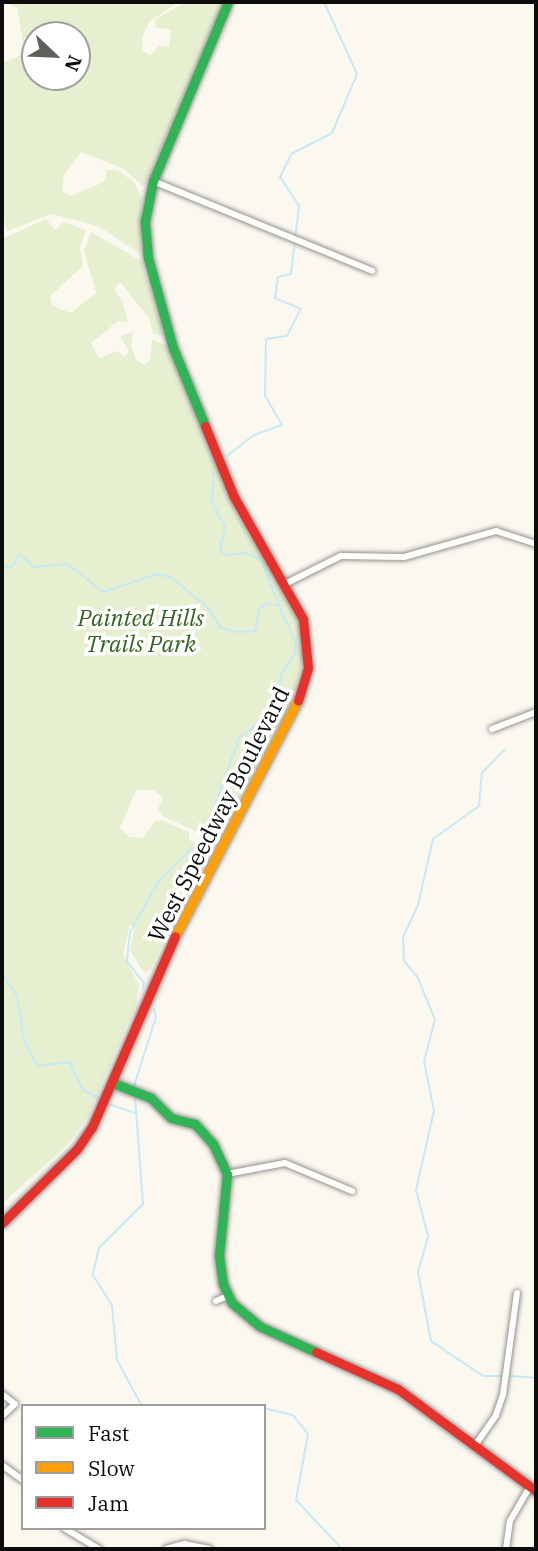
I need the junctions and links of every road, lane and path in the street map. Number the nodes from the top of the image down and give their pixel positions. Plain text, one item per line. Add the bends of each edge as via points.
1 (228, 2) edge
2 (153, 181) junction
3 (372, 271) dead end
4 (536, 544) edge
5 (285, 584) junction
6 (536, 712) edge
7 (492, 729) dead end
8 (113, 1083) junction
9 (227, 1174) junction
10 (352, 1191) dead end
11 (2, 1223) edge
12 (517, 1293) dead end
13 (228, 1296) junction
14 (216, 1301) dead end
15 (2, 1394) edge
16 (2, 1416) edge
17 (476, 1444) junction
18 (2, 1465) edge
19 (21, 1479) edge
20 (533, 1489) edge
21 (67, 1530) edge
22 (99, 1549) edge
23 (166, 1549) edge
24 (211, 1549) edge
25 (506, 1549) edge

1 - 2 main road, West Speedway Boulevard
2 - 3 street
2 - 5 main road, West Speedway Boulevard via 145,221 148,258 173,348 234,497
4 - 5 street via 496,531 404,557 341,556
5 - 8 main road, West Speedway Boulevard via 308,640 305,683 282,736 173,941
6 - 7 street
8 - 9 main road via 151,1098 171,1118 195,1125 213,1144
8 - 11 main road, West Speedway Boulevard via 77,1149
9 - 10 street via 285,1163
9 - 13 main road via 219,1256
12 - 17 street via 503,1395 496,1415
13 - 14 street
13 - 17 main road via 260,1326 380,1379
15 - 16 street via 15,1404
17 - 20 main road
18 - 19 street
20 - 25 street via 510,1521
21 - 22 street
23 - 24 street via 188,1544

